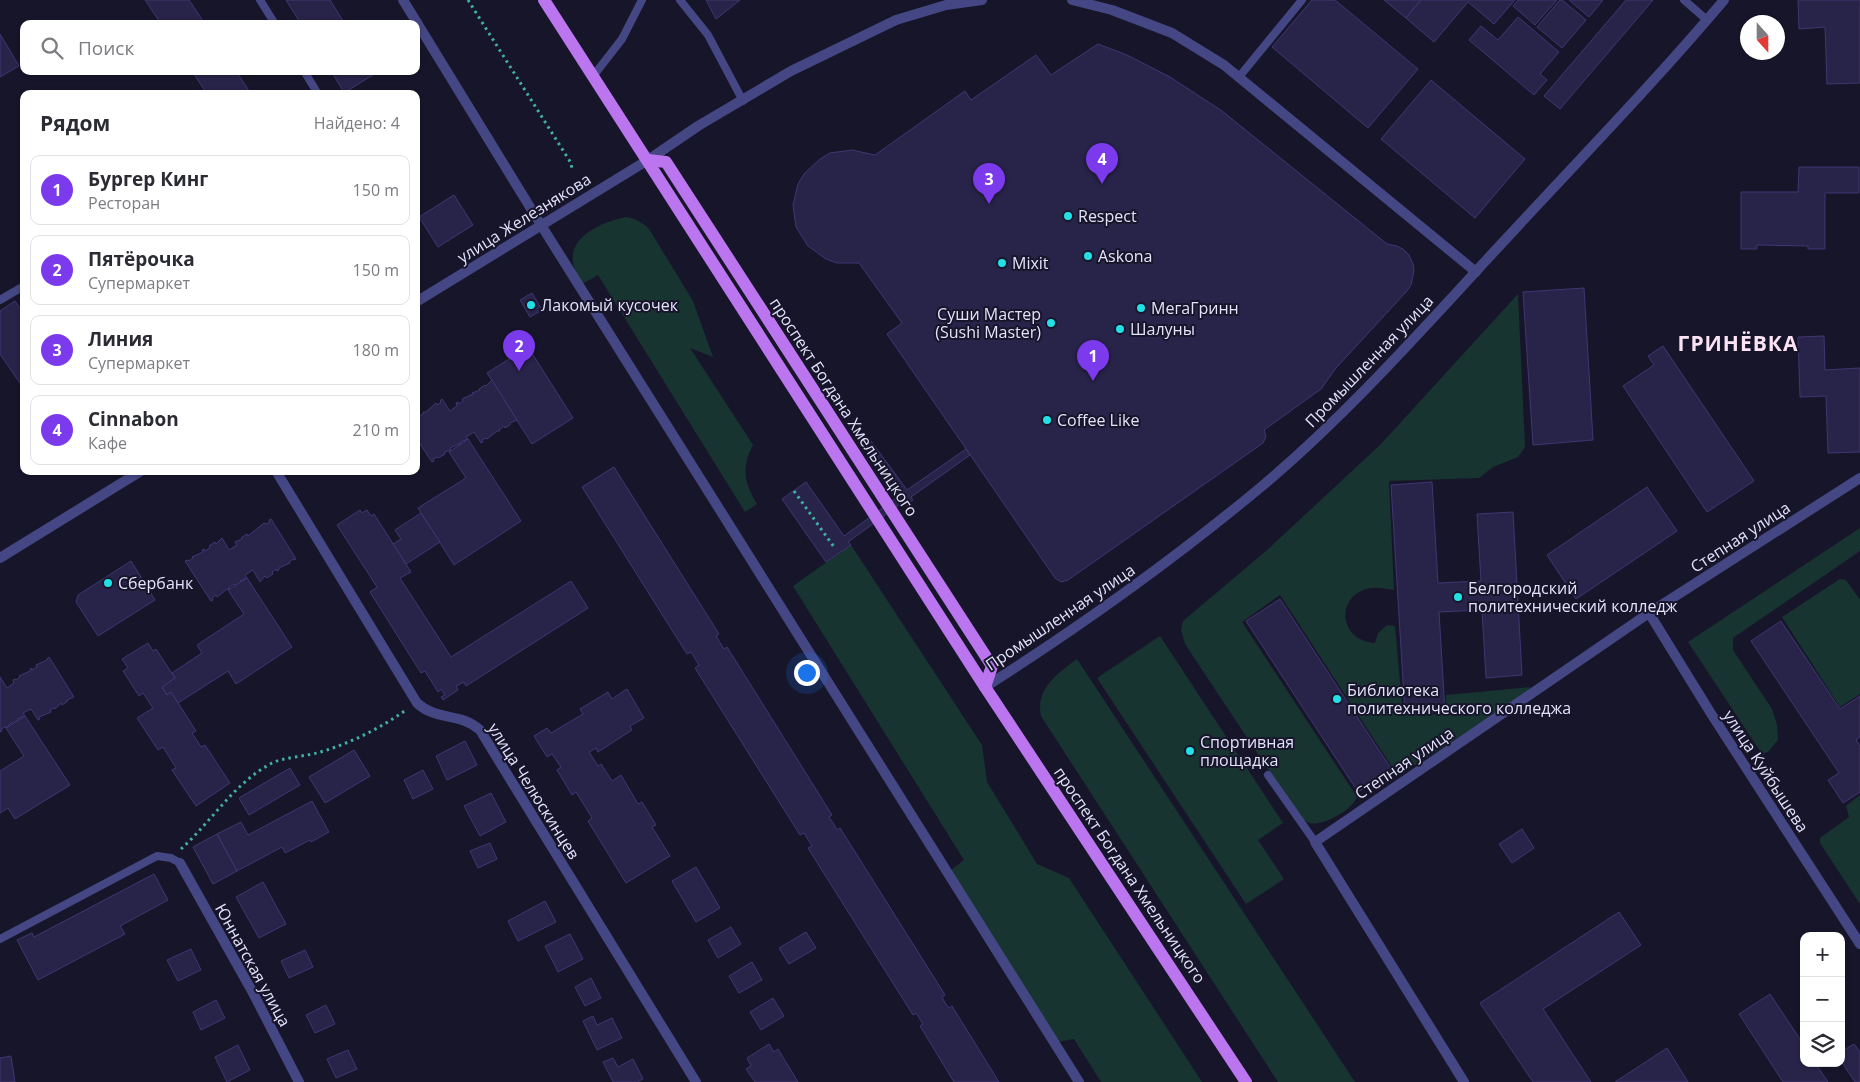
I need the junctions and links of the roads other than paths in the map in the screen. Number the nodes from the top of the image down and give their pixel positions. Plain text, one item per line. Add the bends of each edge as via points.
1 (260, 0) edge
2 (403, 0) edge
3 (544, 0) edge
4 (642, 0) edge
5 (680, 0) edge
6 (982, 0) edge
7 (1072, 0) edge
8 (1302, 0) edge
9 (1684, 0) edge
10 (1724, 0) edge
11 (272, 20) edge
12 (415, 20) edge
13 (1707, 20) junction
14 (420, 28) edge
15 (306, 75) edge
16 (594, 75) junction
17 (1239, 77) junction
18 (316, 90) edge
19 (743, 101) junction
20 (648, 160) junction
21 (541, 225) junction
22 (1476, 272) junction
23 (20, 288) edge
24 (0, 300) edge
25 (420, 300) edge
26 (135, 475) edge
27 (278, 475) edge
28 (1860, 478) edge
29 (0, 558) edge
30 (1649, 613) junction
31 (985, 687) junction
32 (1268, 776) dead end
33 (1315, 842) junction
34 (175, 860) joint
35 (0, 939) edge
36 (1860, 944) edge
37 (299, 1082) edge
38 (696, 1082) edge
39 (1079, 1082) edge
40 (1246, 1082) edge
41 (1464, 1082) edge

1 - 11 lane
2 - 12 street
3 - 16 main road, проспект Богдана Хмельницкого
4 - 16 lane via 622,39
5 - 19 lane via 708,35
6 - 19 street, улица Железнякова via 946,5 896,20 791,71
7 - 17 street via 1112,10 1172,33
8 - 17 lane
9 - 13 lane
10 - 13 street, Промышленная улица
13 - 22 street, Промышленная улица
14 - 21 street
15 - 18 lane
16 - 20 main road, проспект Богдана Хмельницкого
17 - 22 street
19 - 20 street, улица Железнякова via 698,126
20 - 21 street, улица Железнякова
20 - 31 main road, проспект Богдана Хмельницкого
21 - 25 street, улица Железнякова
21 - 39 street
22 - 31 street, Промышленная улица via 1340,416 1262,486 1167,561 1061,638
23 - 24 lane
26 - 29 street
27 - 38 street, улица Челюскинцев via 417,703 433,714 465,720 480,730
28 - 30 street, Степная улица
30 - 33 street, Степная улица
30 - 36 street, улица Куйбышева
31 - 40 main road, проспект Богдана Хмельницкого
32 - 33 lane
33 - 41 street
34 - 35 lane via 157,856
34 - 37 street, Юннатская улица via 252,991

